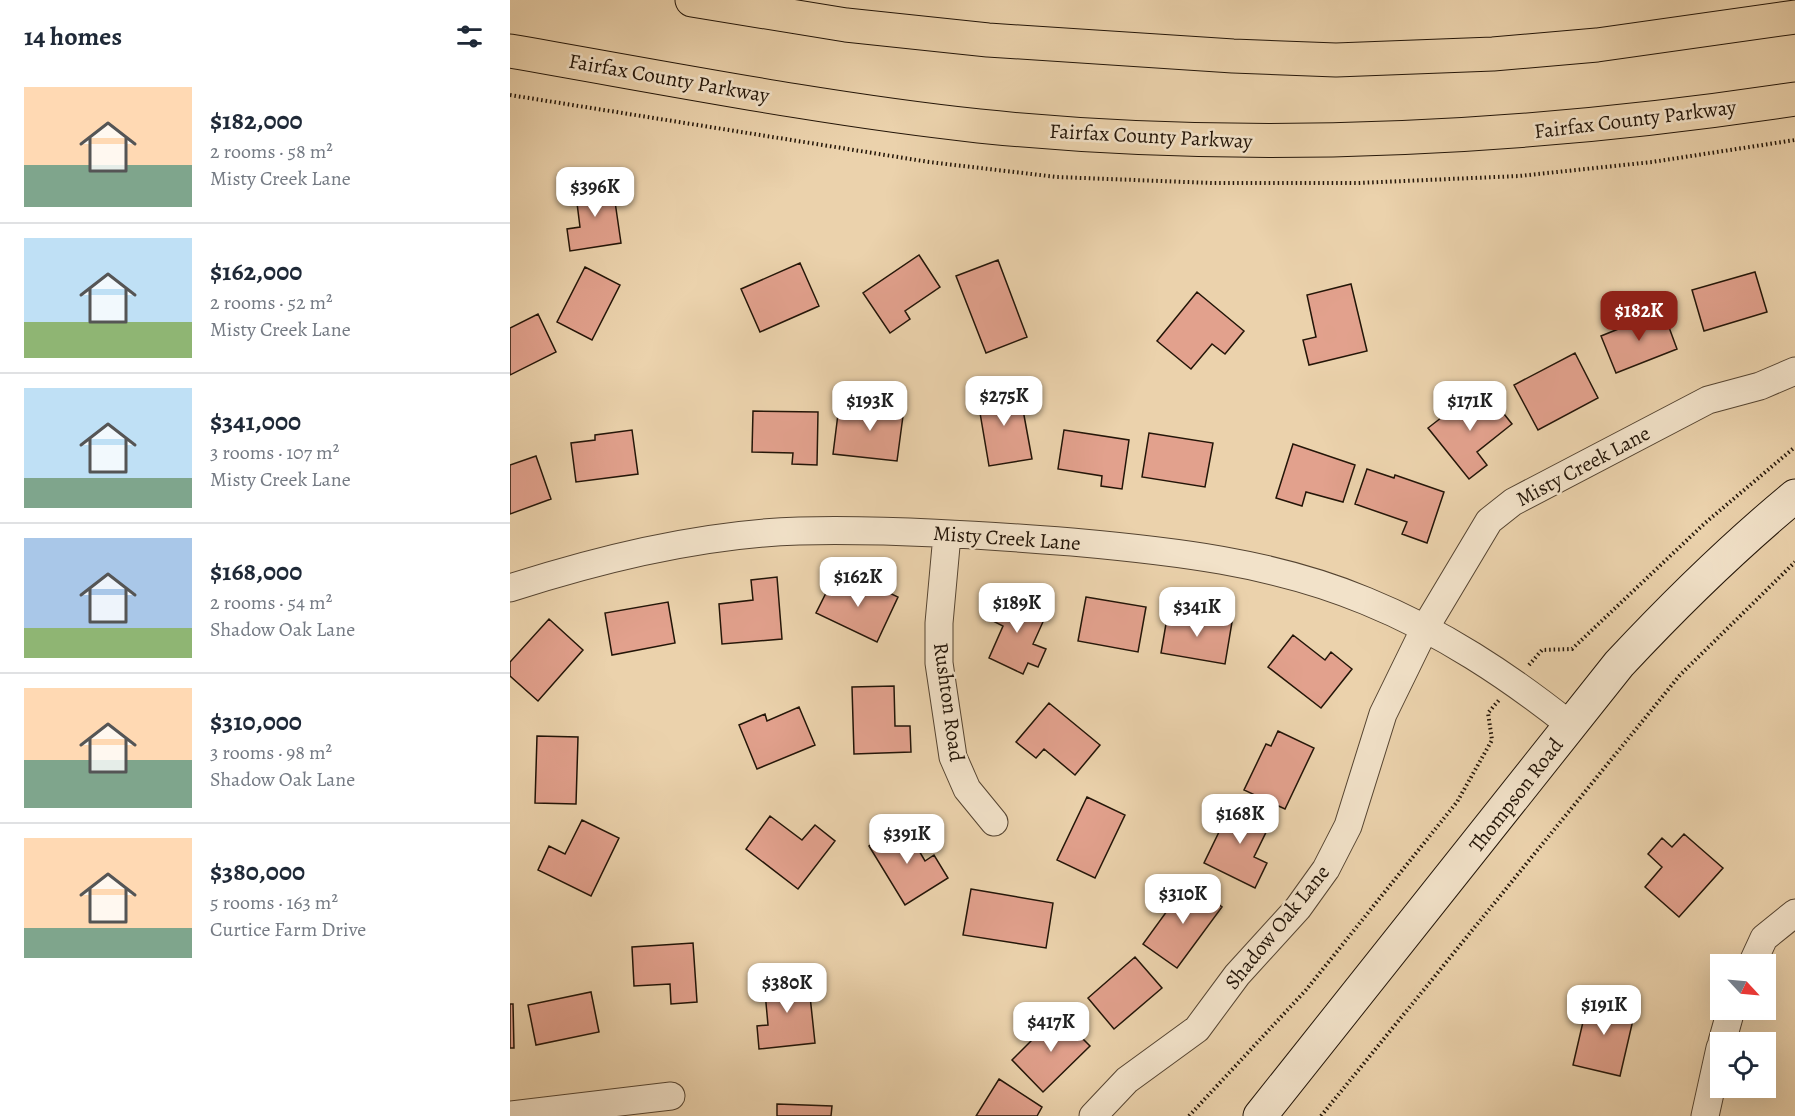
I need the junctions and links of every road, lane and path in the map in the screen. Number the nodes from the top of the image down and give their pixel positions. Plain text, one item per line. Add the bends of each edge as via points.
1 (692, 0) edge
2 (765, 6) edge
3 (1795, 17) edge
4 (510, 51) edge
5 (1795, 99) edge
6 (1795, 371) edge
7 (1795, 447) edge
8 (1795, 496) edge
9 (947, 535) junction
10 (1795, 562) edge
11 (510, 588) edge
12 (1425, 628) junction
13 (1515, 682) junction
14 (1570, 725) junction
15 (994, 822) dead end
16 (1795, 913) edge
17 (1757, 954) edge
18 (1710, 1093) edge
19 (671, 1096) dead end
20 (510, 1115) edge
21 (1093, 1116) edge
22 (1189, 1116) edge
23 (1260, 1116) edge
24 (1321, 1116) edge
25 (1705, 1116) edge

1 - 2 highway
2 - 3 highway via 846,25 988,40 1336,60 1494,54 1597,45
4 - 5 highway, Fairfax County Parkway via 901,116 1075,134 1242,142 1531,132
6 - 12 street, Misty Creek Lane via 1760,386 1708,400 1513,502 1489,521
7 - 13 path via 1705,523 1572,649 1542,651
8 - 14 street, Thompson Road via 1683,595 1619,664
9 - 11 street, Misty Creek Lane via 798,531 740,536 604,561
9 - 12 street, Misty Creek Lane via 1155,549 1228,560 1302,578 1365,600
9 - 15 street, Rushton Road via 939,663 953,758 967,789
10 - 24 path via 1680,675
12 - 13 street, Misty Creek Lane
12 - 21 street, Shadow Oak Lane via 1383,714 1348,826 1326,869 1197,1029 1127,1080
13 - 14 street, Misty Creek Lane
13 - 22 path via 1488,713 1492,740 1457,802 1306,990
14 - 23 street, Thompson Road
16 - 17 street via 1764,938
18 - 25 street
19 - 20 street

